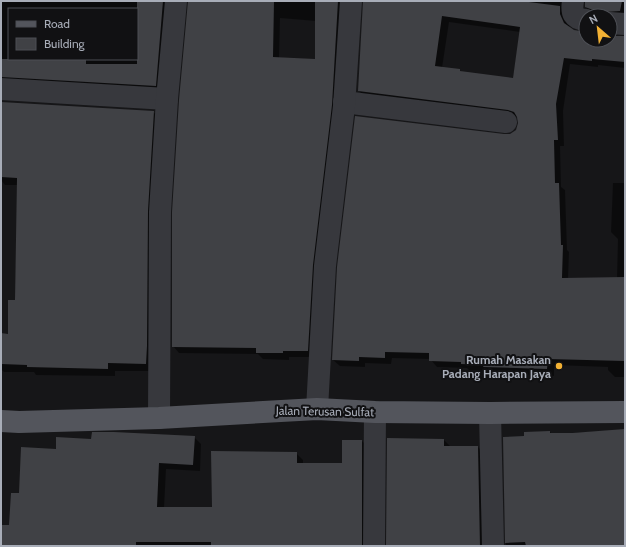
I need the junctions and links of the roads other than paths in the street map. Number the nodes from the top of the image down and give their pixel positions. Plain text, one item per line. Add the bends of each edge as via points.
1 (176, 1) edge
2 (351, 1) edge
3 (573, 1) edge
4 (578, 18) edge
5 (1, 89) edge
6 (167, 99) junction
7 (344, 102) junction
8 (506, 122) dead end
9 (317, 409) junction
10 (375, 412) junction
11 (625, 412) edge
12 (490, 413) junction
13 (159, 418) junction
14 (1, 421) edge
15 (374, 546) edge
16 (493, 546) edge

1 - 6 street
2 - 7 street
3 - 4 street via 574,15
5 - 6 street
6 - 13 street via 160,212
7 - 8 street
7 - 9 street via 325,266
9 - 10 main road, Jalan Terusan Sulfat
9 - 13 main road, Jalan Terusan Sulfat
10 - 12 main road, Jalan Terusan Sulfat
10 - 15 street
11 - 12 main road, Jalan Terusan Sulfat
12 - 16 street
13 - 14 main road, Jalan Terusan Sulfat

